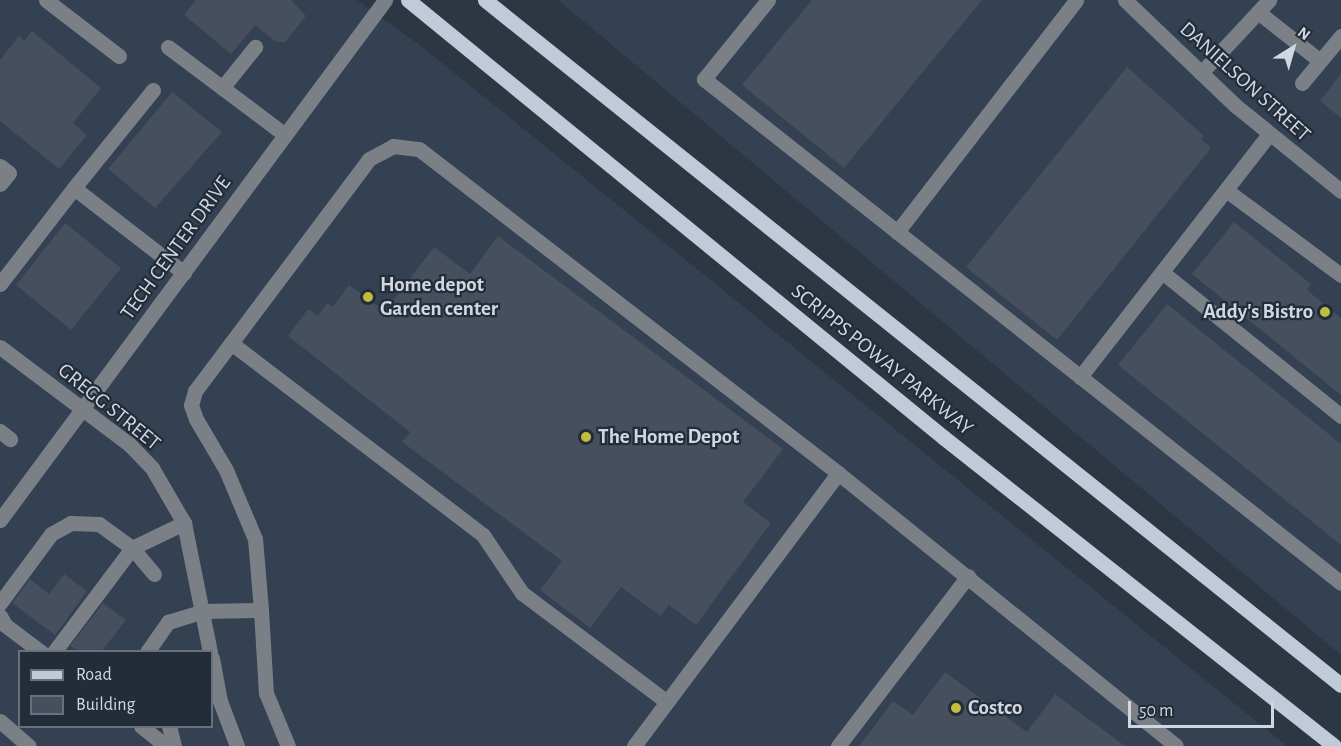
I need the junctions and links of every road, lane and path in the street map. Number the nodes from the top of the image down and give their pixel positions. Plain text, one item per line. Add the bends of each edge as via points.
1 (46, 0) edge
2 (385, 0) edge
3 (408, 0) edge
4 (485, 0) edge
5 (768, 0) edge
6 (1076, 0) edge
7 (1125, 0) edge
8 (1263, 6) edge
9 (1341, 36) edge
10 (168, 47) dead end
11 (255, 47) dead end
12 (119, 56) dead end
13 (1320, 61) junction
14 (1201, 73) junction
15 (1302, 82) dead end
16 (222, 88) junction
17 (153, 90) dead end
18 (1269, 134) junction
19 (285, 135) junction
20 (0, 166) edge
21 (0, 184) edge
22 (74, 188) junction
23 (1226, 190) junction
24 (1341, 191) edge
25 (897, 232) junction
26 (1162, 272) junction
27 (184, 273) junction
28 (1341, 275) edge
29 (0, 284) edge
30 (231, 344) junction
31 (0, 347) edge
32 (1080, 377) junction
33 (83, 410) junction
34 (1341, 416) edge
35 (838, 473) junction
36 (0, 520) edge
37 (184, 523) junction
38 (132, 548) junction
39 (154, 574) dead end
40 (968, 576) junction
41 (1341, 583) edge
42 (0, 603) edge
43 (261, 610) junction
44 (203, 612) junction
45 (0, 616) edge
46 (40, 650) edge
47 (55, 650) edge
48 (149, 650) edge
49 (210, 650) edge
50 (213, 663) edge
51 (1341, 685) edge
52 (667, 702) junction
53 (0, 721) edge
54 (144, 728) edge
55 (170, 728) edge
56 (29, 746) edge
57 (166, 746) edge
58 (174, 746) edge
59 (237, 746) edge
60 (288, 746) edge
61 (634, 746) edge
62 (838, 746) edge
63 (1176, 746) edge
64 (1334, 746) edge

1 - 12 street
2 - 19 street, TECH CENTER DRIVE
3 - 64 main road, SCRIPPS POWAY PARKWAY via 943,437
4 - 51 main road, SCRIPPS POWAY PARKWAY
5 - 25 street via 704,79
6 - 25 street
7 - 14 street, DANIELSON STREET
8 - 13 street
8 - 14 street
9 - 13 street
10 - 16 street
11 - 16 street
13 - 15 street
14 - 18 street, DANIELSON STREET
16 - 19 street
17 - 22 street
18 - 23 street
18 - 24 street, DANIELSON STREET
19 - 27 street, TECH CENTER DRIVE
20 - 21 street via 9,173
22 - 27 street
22 - 29 street
23 - 26 street
23 - 28 street
25 - 32 street
26 - 32 street
26 - 34 street
27 - 33 street, TECH CENTER DRIVE
30 - 35 street via 369,159 382,149 406,145 419,149
30 - 43 street via 195,391 191,405 242,504 255,539
30 - 52 street via 483,535 522,593
31 - 33 street, GREGG STREET
32 - 41 street
33 - 36 street, TECH CENTER DRIVE
33 - 37 street, GREGG STREET via 130,445 152,468
35 - 40 street
35 - 52 street
37 - 38 street
37 - 44 street, GREGG STREET
38 - 39 street
38 - 42 street via 99,524 71,523 51,534
38 - 47 street
40 - 62 street
40 - 63 street
43 - 44 street
43 - 60 street via 266,693
44 - 48 street via 168,622
44 - 49 street, GREGG STREET
45 - 46 street via 5,625
50 - 59 street via 220,701
52 - 61 street
53 - 56 street
54 - 57 street
55 - 58 street

